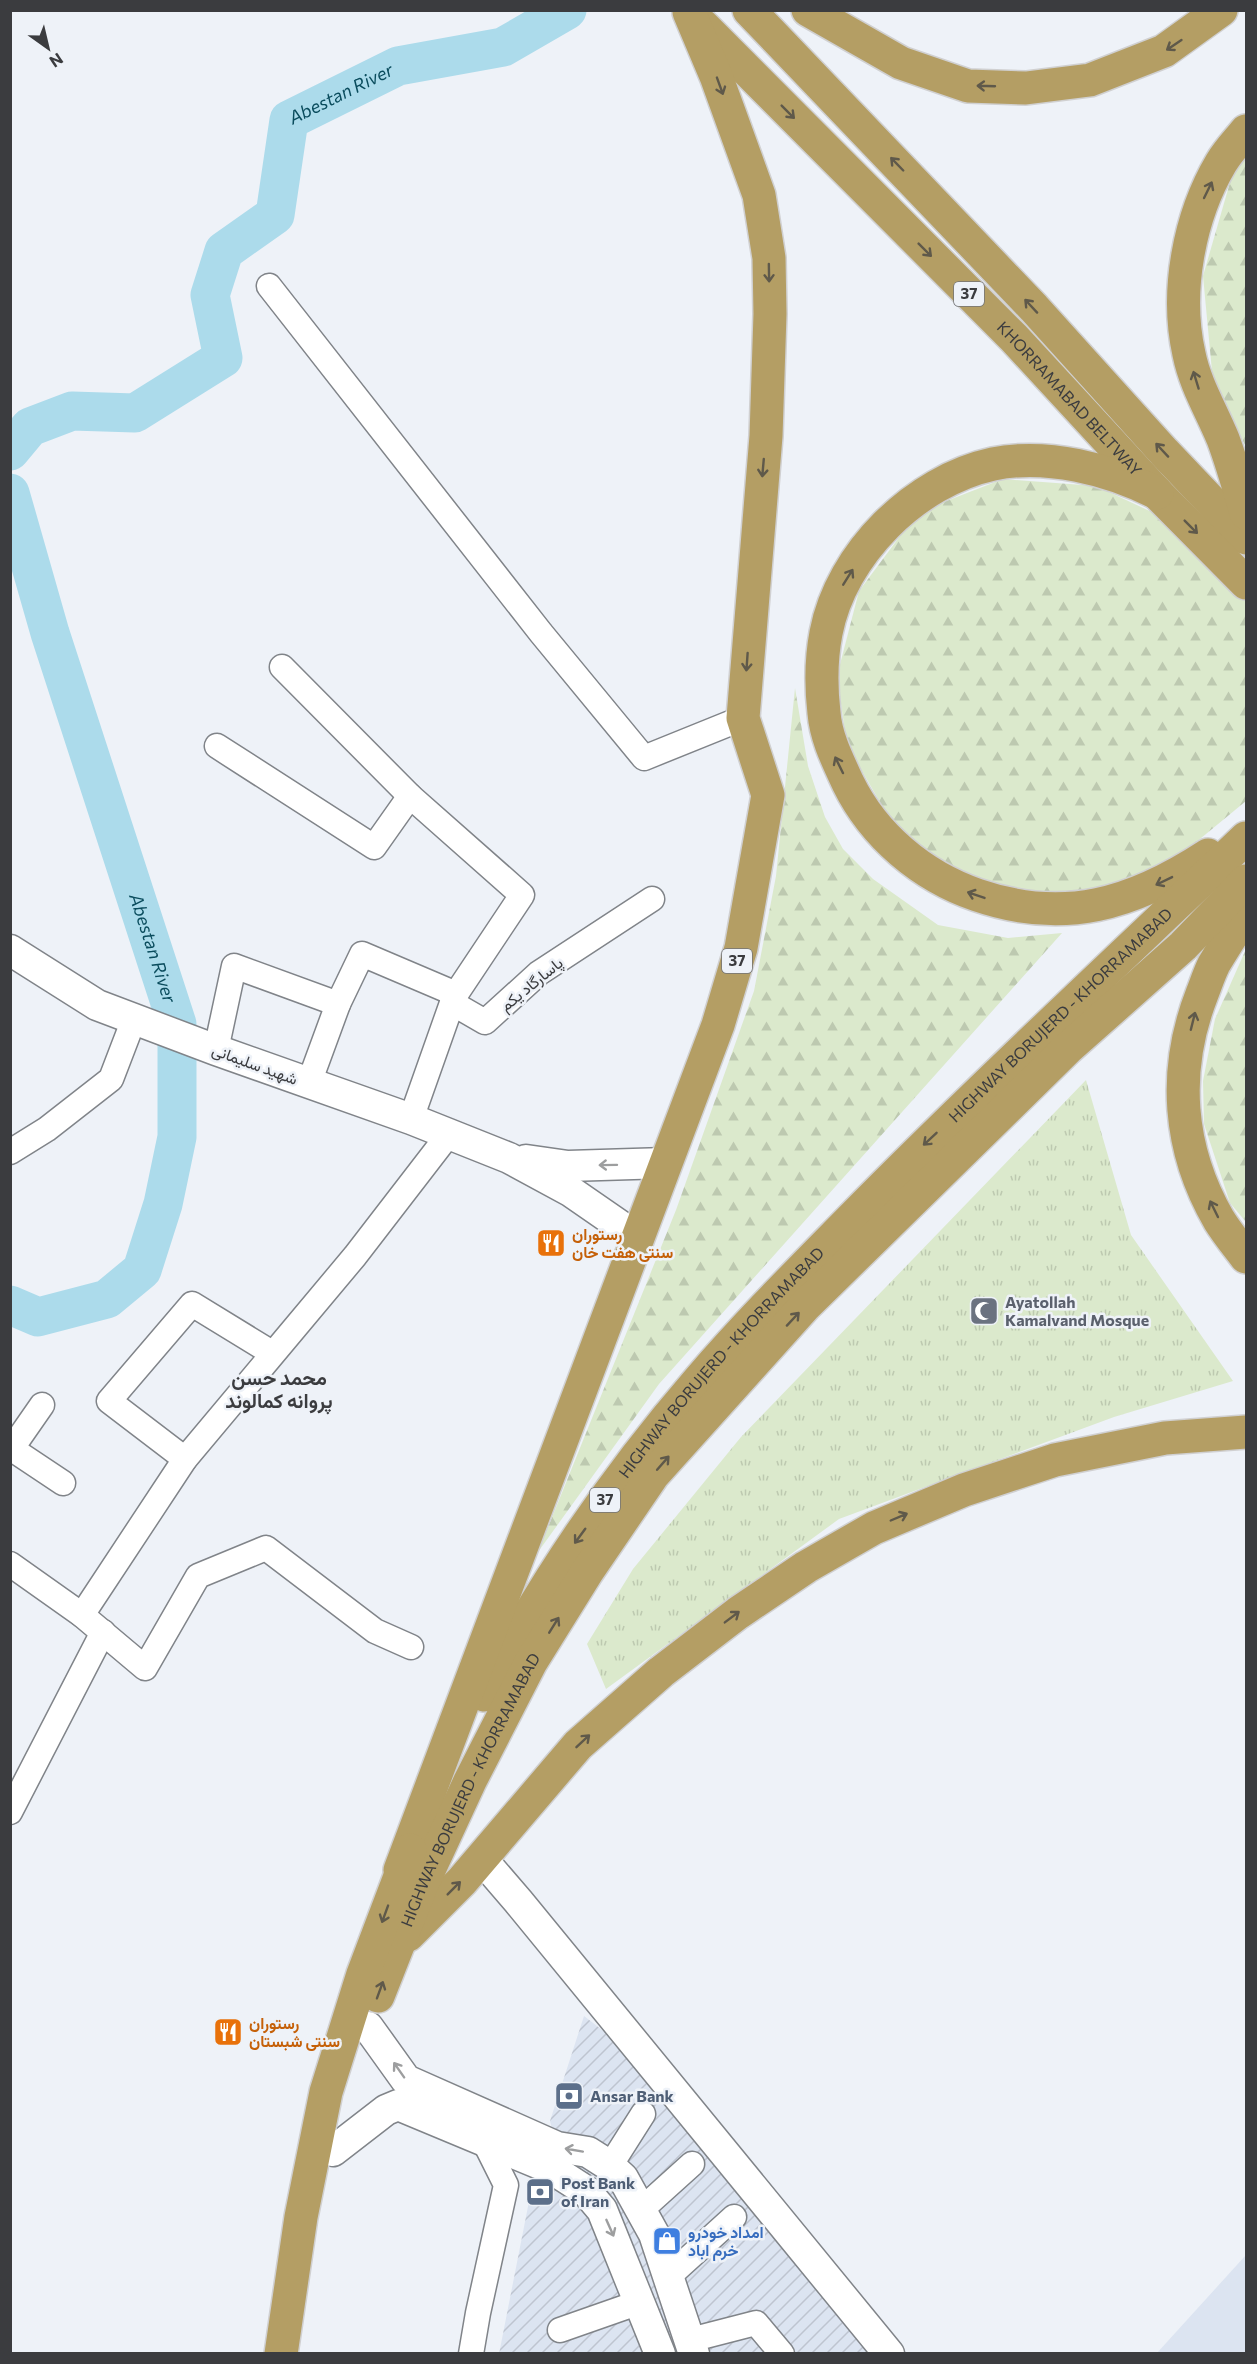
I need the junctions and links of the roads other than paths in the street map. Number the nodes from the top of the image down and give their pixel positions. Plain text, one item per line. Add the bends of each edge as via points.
1 (749, 10) edge
2 (808, 10) edge
3 (1221, 10) edge
4 (689, 11) edge
5 (1246, 131) edge
6 (269, 286) dead end
7 (1157, 493) junction
8 (1246, 513) edge
9 (1246, 538) edge
10 (1246, 583) edge
11 (282, 667) dead end
12 (743, 718) junction
13 (217, 746) dead end
14 (410, 796) junction
15 (1246, 824) edge
16 (1246, 838) edge
17 (1246, 881) edge
18 (652, 899) dead end
19 (1246, 914) edge
20 (10, 950) edge
21 (454, 999) junction
22 (338, 1004) junction
23 (135, 1019) junction
24 (216, 1050) junction
25 (309, 1083) junction
26 (411, 1119) junction
27 (449, 1134) junction
28 (10, 1152) edge
29 (508, 1158) junction
30 (666, 1164) junction
31 (638, 1238) junction
32 (1246, 1257) edge
33 (272, 1353) junction
34 (42, 1405) dead end
35 (1246, 1432) edge
36 (11, 1450) edge
37 (185, 1459) junction
38 (63, 1483) dead end
39 (10, 1564) edge
40 (82, 1615) junction
41 (103, 1632) junction
42 (411, 1647) dead end
43 (10, 1812) edge
44 (481, 1858) junction
45 (400, 1870) junction
46 (398, 1944) junction
47 (368, 2027) junction
48 (643, 2114) dead end
49 (483, 2139) junction
50 (333, 2151) junction
51 (692, 2164) dead end
52 (610, 2166) junction
53 (641, 2210) junction
54 (734, 2217) dead end
55 (668, 2277) junction
56 (640, 2302) junction
57 (560, 2330) dead end
58 (692, 2347) edge
59 (281, 2354) edge
60 (298, 2354) edge
61 (471, 2354) edge
62 (660, 2354) edge
63 (782, 2354) edge
64 (889, 2354) edge

9 -> 1 highway, KHORRAMABAD BELTWAY / 37 via 1034,308
3 -> 2 highway via 1164,51 1090,80 1026,88 968,86 901,63
4 -> 7 highway, KHORRAMABAD BELTWAY / 37 via 1014,338
4 -> 12 highway, 37 via 759,195 769,258 766,436
8 -> 5 highway via 1223,439 1200,391 1183,315 1192,239 1203,199 1221,162
6 - 12 street via 644,758
7 -> 10 highway, KHORRAMABAD BELTWAY / 37
15 -> 7 highway via 1168,880 1130,896 1088,907 1039,910 1002,904 954,887 916,864 876,828 856,799 834,754 824,715 822,672 826,632 843,585 870,543 907,505 949,478 994,464 1047,461 1097,468
11 - 14 street
12 - 30 highway, 37 via 768,795 756,871 741,948
13 - 14 street via 374,847
14 - 21 street via 522,895
16 -> 45 highway, HIGHWAY BORUJERD - KHORRAMABAD / 37 via 922,1146 699,1380 566,1555 514,1639 451,1758
46 -> 17 highway, HIGHWAY BORUJERD - KHORRAMABAD / 37 via 465,1791 531,1662 653,1475 821,1290 1068,1048 1183,946
18 - 21 street, پاسارگاد یکم via 539,973 485,1022
32 -> 19 highway via 1220,1221 1197,1175 1184,1121 1182,1082 1196,1010 1213,966
20 - 23 street, شهید سلیمانی via 97,1005
21 - 22 street via 362,954
21 - 26 street
22 - 24 street via 234,966
22 - 25 street
23 - 24 street, شهید سلیمانی
23 - 28 street via 111,1079 47,1129
24 - 25 street, شهید سلیمانی
25 - 26 street, شهید سلیمانی
26 - 27 street, شهید سلیمانی
27 - 29 street, شهید سلیمانی
27 - 33 street via 355,1256
30 -> 29 street, شهید سلیمانی via 568,1166
29 - 31 street, شهید سلیمانی via 570,1191
30 - 31 highway, 37
31 - 45 highway, 37
33 - 37 street
33 - 37 street via 192,1304 109,1401
34 - 36 street
44 -> 35 highway via 578,1744 661,1672 738,1613 874,1528 964,1490 1055,1460 1165,1438
36 - 38 street
37 - 40 street
39 - 40 street
40 - 41 street
41 - 42 street via 145,1668 198,1576 266,1548 375,1631
41 - 43 street
46 -> 44 highway
44 - 64 street
45 -> 59 highway, HIGHWAY BORUJERD - KHORRAMABAD / 37 via 326,2092 301,2217
47 -> 46 highway, HIGHWAY BORUJERD - KHORRAMABAD / 37
47 - 50 highway, HIGHWAY BORUJERD - KHORRAMABAD / 37
52 -> 47 street via 588,2152 557,2147 406,2080
48 - 52 street
49 - 50 street via 398,2105
49 -> 56 street via 552,2169 586,2191 602,2210
49 - 61 street via 506,2186
50 - 60 highway, HIGHWAY BORUJERD - KHORRAMABAD / 37 via 310,2250
51 - 53 street
52 - 53 street via 623,2178
53 - 55 street via 654,2234
54 - 55 street
55 - 58 street
56 - 57 street
56 - 62 street
58 - 63 street via 756,2323

